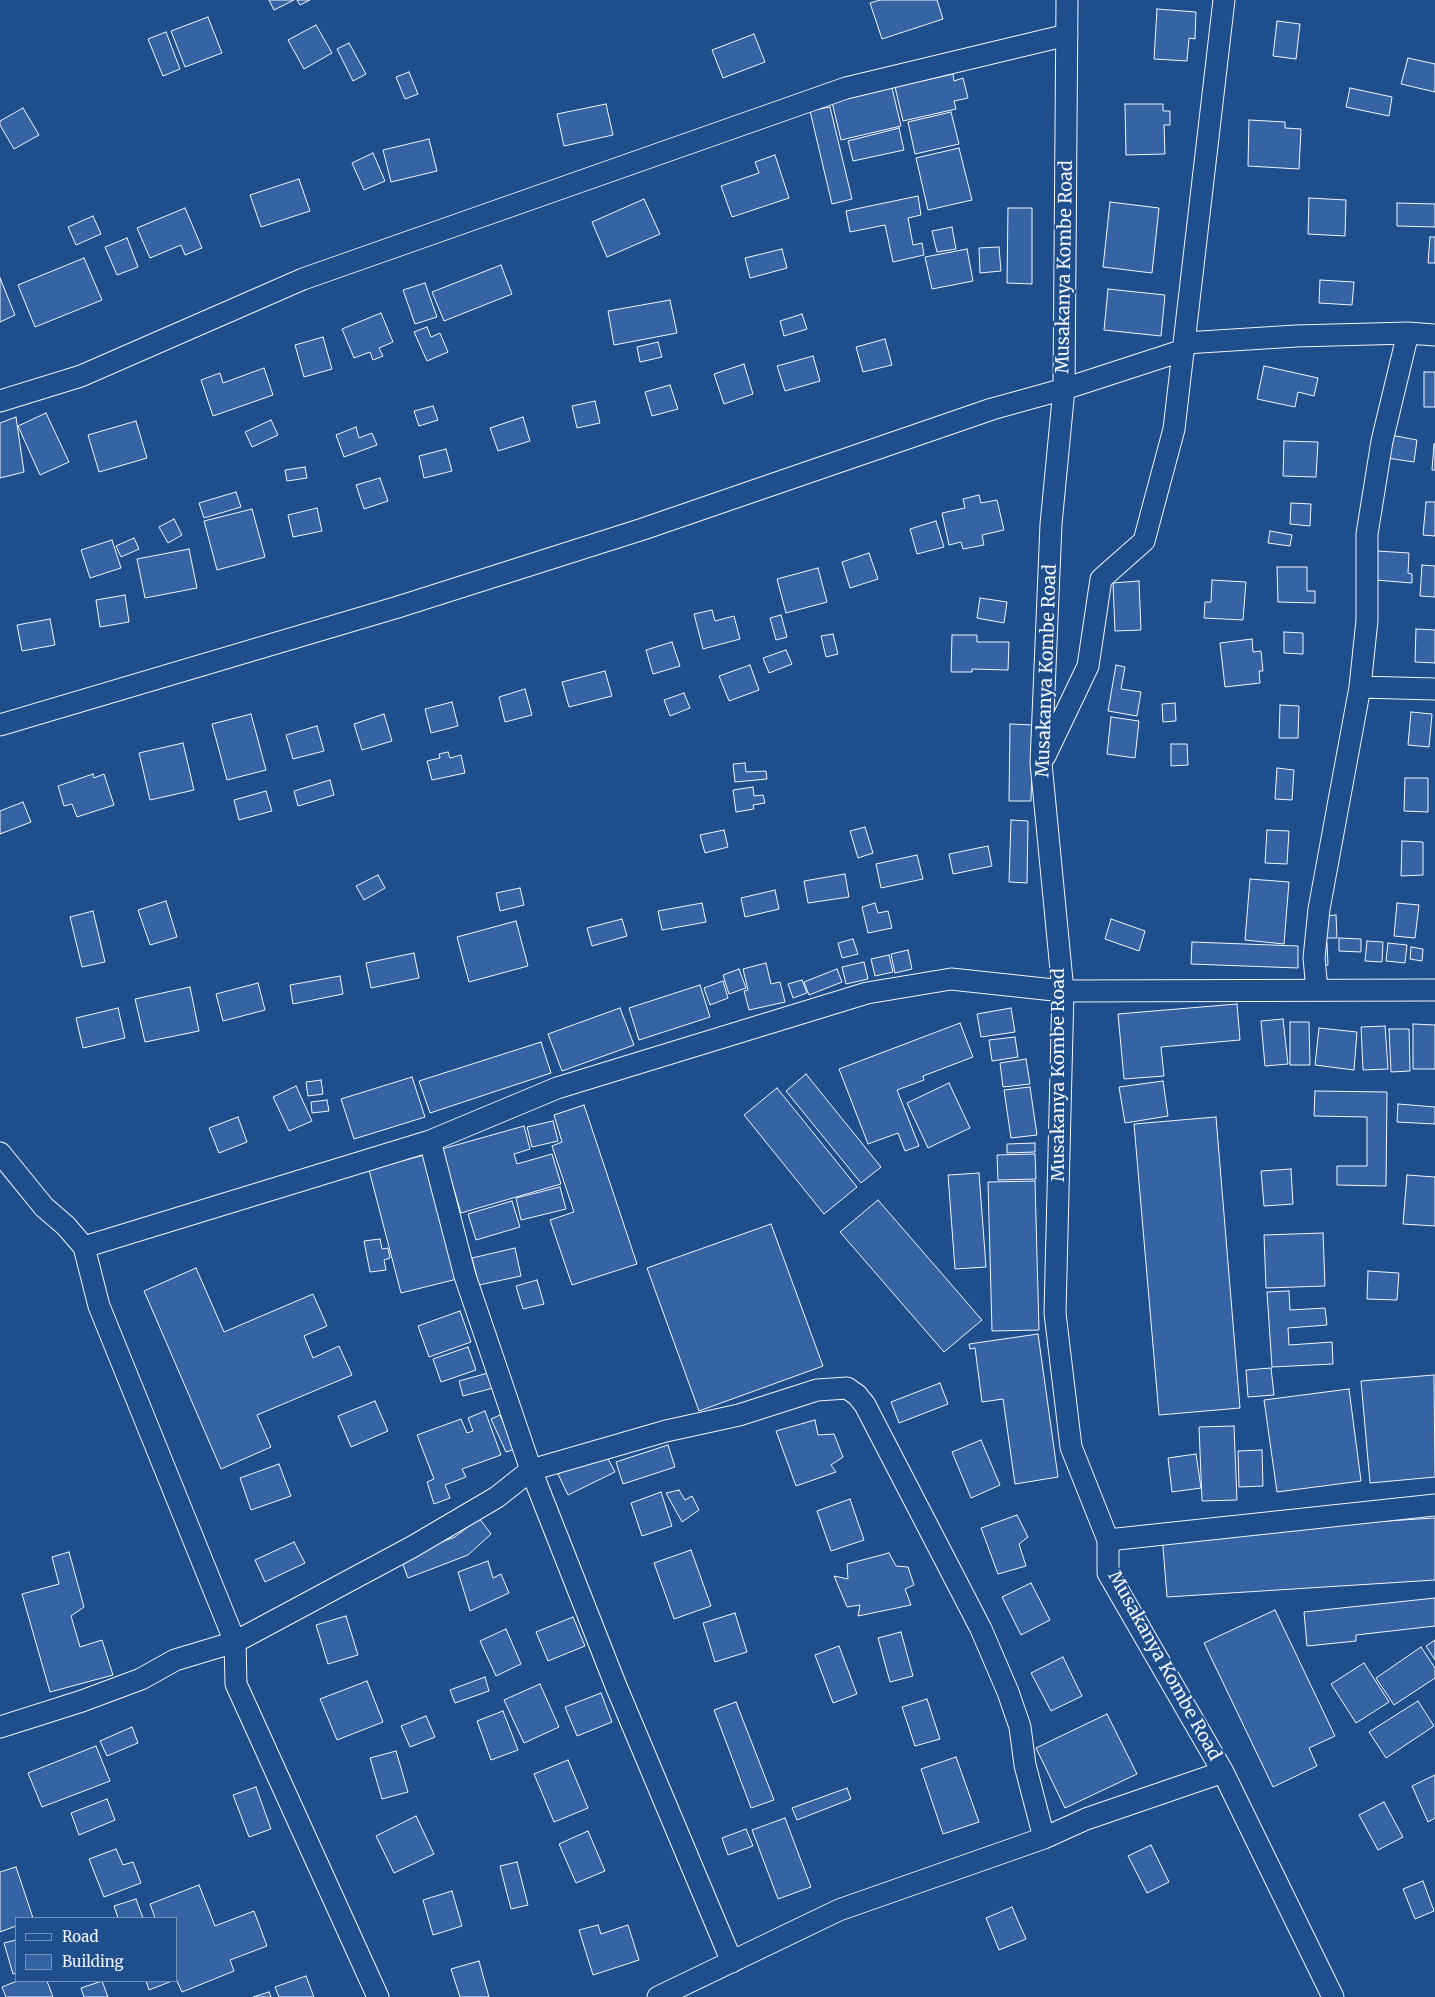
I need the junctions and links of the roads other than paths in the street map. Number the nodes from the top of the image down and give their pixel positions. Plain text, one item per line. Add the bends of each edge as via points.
1 (1066, 0) edge
2 (1224, 0) edge
3 (1067, 35) junction
4 (1408, 333) junction
5 (1435, 335) edge
6 (1185, 343) junction
7 (1064, 389) junction
8 (0, 401) edge
9 (1360, 687) junction
10 (1435, 689) edge
11 (0, 724) edge
12 (1042, 763) junction
13 (1317, 990) junction
14 (1435, 990) edge
15 (1063, 991) junction
16 (430, 1141) junction
17 (0, 1153) edge
18 (84, 1246) junction
19 (531, 1470) junction
20 (1435, 1505) edge
21 (1108, 1540) junction
22 (235, 1642) junction
23 (0, 1727) edge
24 (1223, 1772) junction
25 (1044, 1838) junction
26 (732, 1962) junction
27 (378, 1997) edge
28 (658, 1997) edge
29 (1333, 1997) edge

1 - 3 street, Musakanya Kombe Road
2 - 6 street
3 - 7 street, Musakanya Kombe Road
3 - 8 street via 846,88 303,279 81,376
4 - 5 street
4 - 6 street
4 - 9 street via 1382,441 1367,534 1368,620
6 - 7 street via 1184,350
6 - 12 street via 1174,430 1144,541 1100,578 1088,666
7 - 11 street via 992,409 652,526 398,608
7 - 12 street, Musakanya Kombe Road via 1051,524
9 - 10 street
9 - 13 street via 1319,909 1314,958
12 - 15 street, Musakanya Kombe Road
13 - 14 street
13 - 15 street
15 - 16 street via 951,979 867,993 557,1088
15 - 21 street, Musakanya Kombe Road via 1056,1313 1070,1447
16 - 18 street
16 - 19 street via 465,1276
17 - 18 street via 44,1207
18 - 22 street via 99,1306
19 - 22 street via 497,1496 412,1547
19 - 25 street via 666,1431 739,1415 817,1390 847,1388 857,1395 976,1620 1008,1692 1020,1727 1025,1764
19 - 26 street via 616,1686
20 - 21 street
21 - 24 street, Musakanya Kombe Road via 1108,1573
22 - 23 street via 175,1660 141,1679
22 - 27 street via 236,1684
24 - 25 street via 1086,1819
24 - 29 street, Musakanya Kombe Road
25 - 26 street via 839,1910
26 - 28 street

